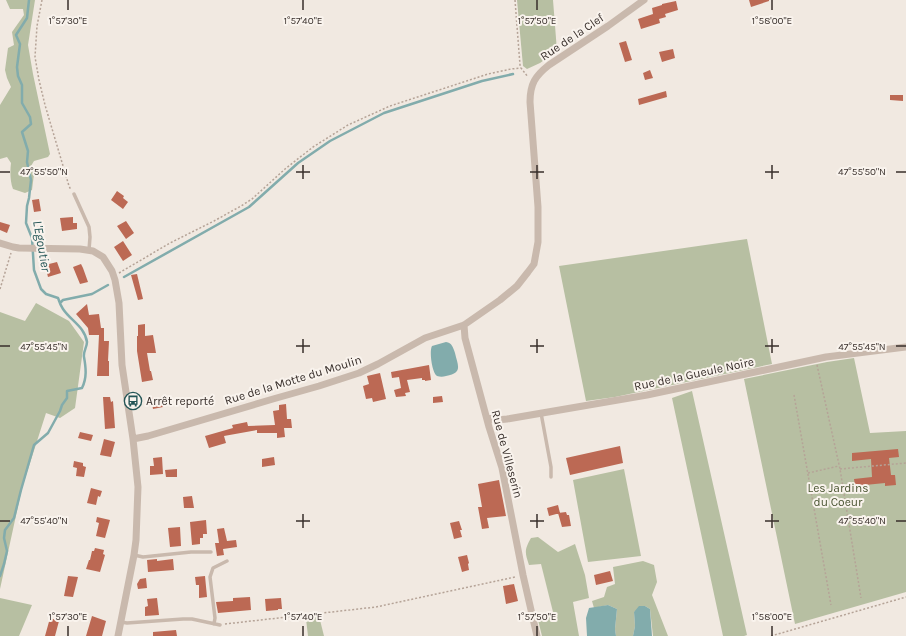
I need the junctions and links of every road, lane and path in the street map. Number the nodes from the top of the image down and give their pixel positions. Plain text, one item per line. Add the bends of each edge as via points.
1 (42, 0) edge
2 (515, 0) edge
3 (644, 0) edge
4 (521, 68) junction
5 (533, 81) junction
6 (74, 194) joint
7 (0, 243) edge
8 (12, 250) dead end
9 (88, 250) junction
10 (119, 273) dead end
11 (0, 289) edge
12 (464, 325) junction
13 (906, 347) edge
14 (817, 365) dead end
15 (794, 395) dead end
16 (541, 413) junction
17 (487, 418) junction
18 (133, 439) junction
19 (906, 462) edge
20 (840, 468) junction
21 (808, 473) junction
22 (551, 477) dead end
23 (211, 552) dead end
24 (134, 555) junction
25 (227, 561) dead end
26 (523, 575) junction
27 (906, 597) edge
28 (861, 598) dead end
29 (832, 605) dead end
30 (121, 622) junction
31 (214, 624) junction
32 (220, 625) joint
33 (118, 636) edge
34 (537, 636) edge
35 (771, 636) edge

1 - 6 path via 35,57 54,139
2 - 4 path
3 - 5 street, Rue de la Clef via 540,71
4 - 5 path
4 - 10 path via 488,74 390,106 348,125 313,147 252,199
5 - 12 street, Rue de la Motte du Moulin via 530,102 538,207 538,242 534,264 517,286
6 - 9 lane via 89,227
7 - 9 street via 28,249
8 - 11 path
9 - 18 street via 103,257 115,280 119,303 122,365
12 - 17 street, Rue de Villeserin via 465,338
12 - 18 street, Rue de la Motte du Moulin via 425,338 359,373
13 - 16 street, Rue de la Gueule Noire via 826,357 647,395
14 - 20 path
15 - 21 path
16 - 17 street, Rue de la Gueule Noire via 497,420
16 - 22 lane
17 - 26 street, Rue de Villeserin via 502,468
18 - 24 street via 138,487
19 - 20 path
20 - 21 path
20 - 28 path
21 - 29 path
23 - 24 lane via 143,557
24 - 30 street
25 - 31 lane via 213,568 210,577
26 - 32 path via 376,607
26 - 34 street, Rue de Villeserin
27 - 35 path
30 - 31 lane via 183,618
30 - 33 street
31 - 32 lane

